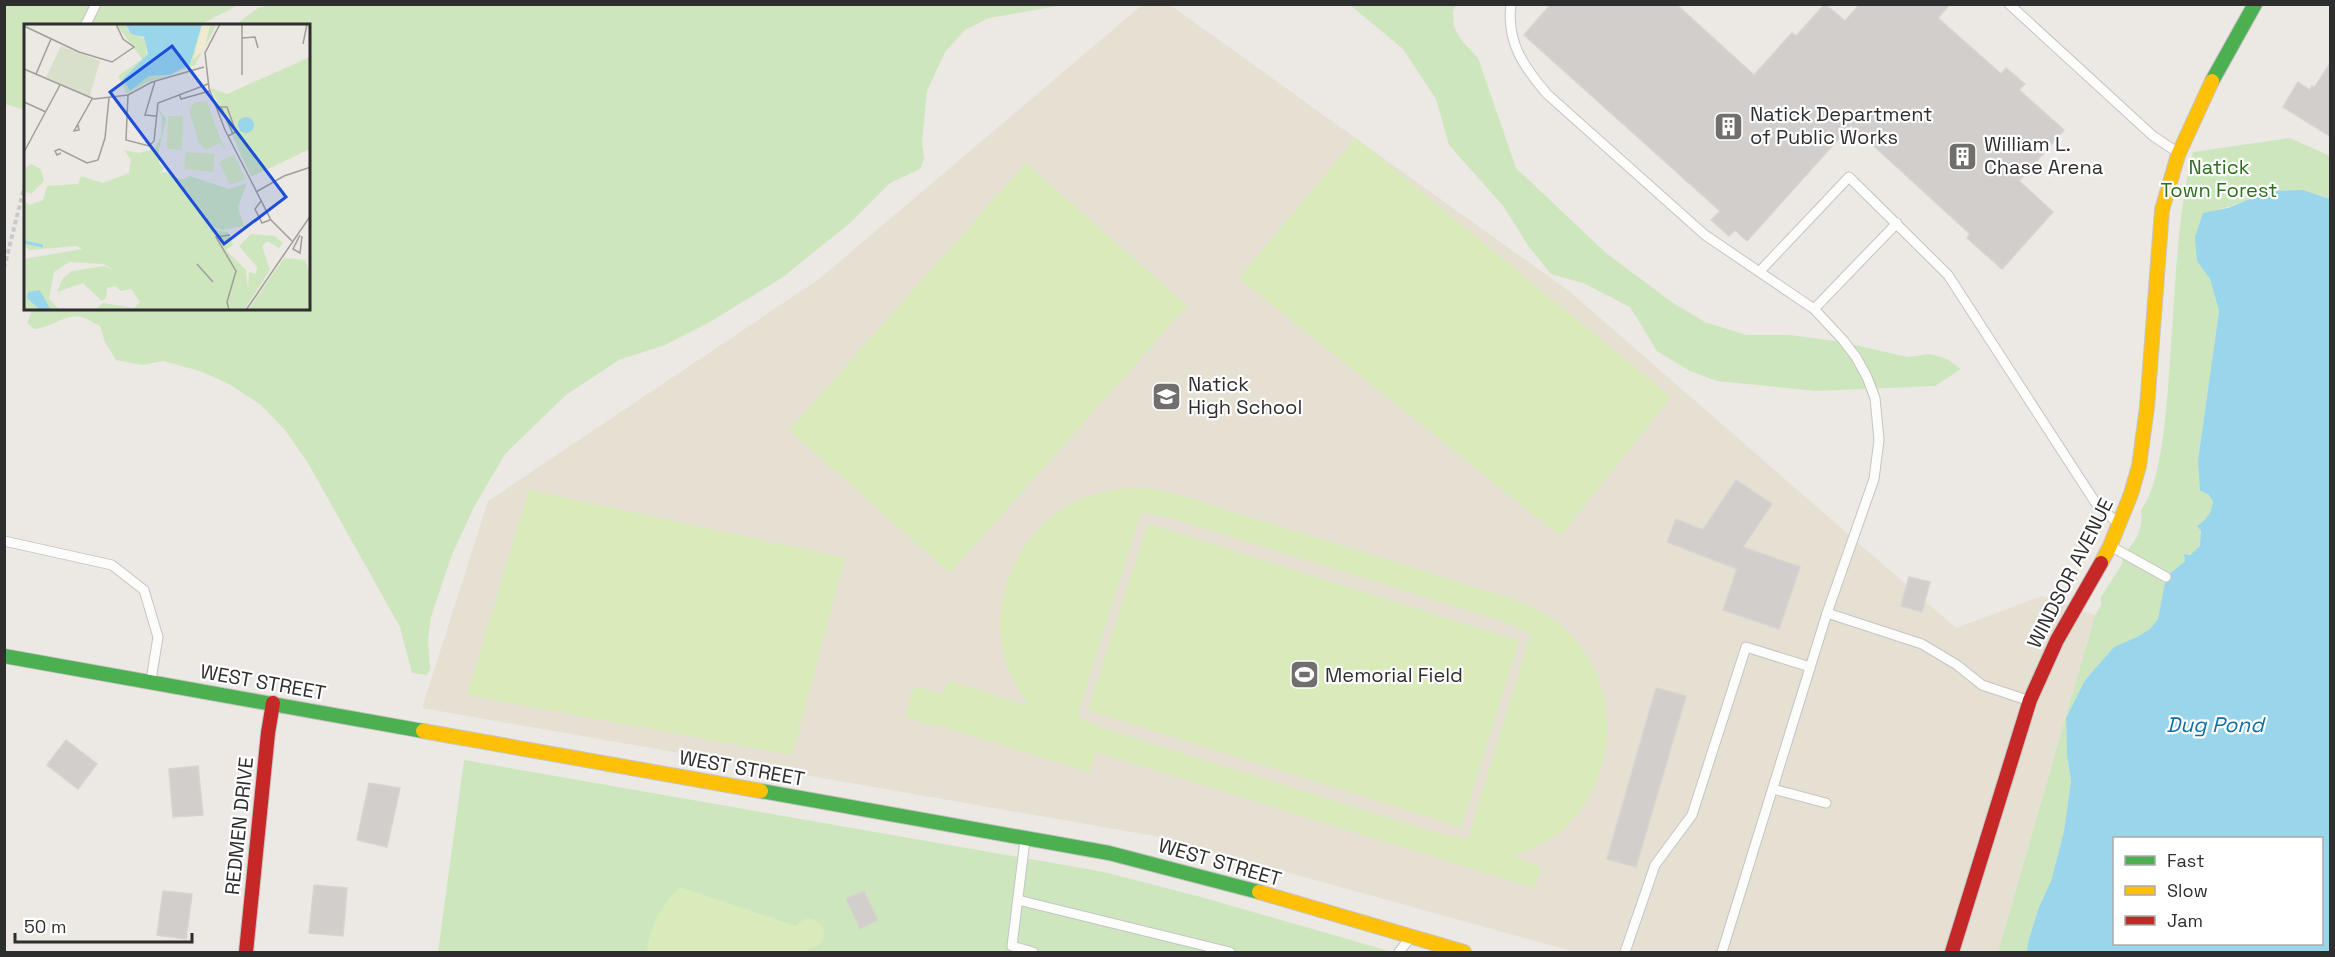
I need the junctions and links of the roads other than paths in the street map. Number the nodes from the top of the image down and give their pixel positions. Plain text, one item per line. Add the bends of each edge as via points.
1 (96, 4) edge
2 (1511, 4) edge
3 (2009, 4) edge
4 (2255, 4) edge
5 (86, 24) edge
6 (2177, 152) junction
7 (1897, 223) junction
8 (1760, 272) junction
9 (1814, 309) junction
10 (2120, 525) junction
11 (4, 541) edge
12 (2110, 546) junction
13 (2166, 577) dead end
14 (1827, 613) junction
15 (4, 656) edge
16 (1810, 667) junction
17 (150, 682) junction
18 (2030, 700) junction
19 (273, 704) junction
20 (1773, 789) junction
21 (1826, 803) dead end
22 (1026, 837) junction
23 (1018, 900) junction
24 (1411, 937) junction
25 (246, 952) edge
26 (1034, 952) edge
27 (1230, 952) edge
28 (1399, 952) edge
29 (1464, 952) edge
30 (1626, 952) edge
31 (1722, 952) edge
32 (1952, 952) edge

1 - 5 lane
2 - 8 lane via 1511,35 1518,54 1547,94 1705,235
3 - 6 lane via 2153,136
4 - 6 street, WINDSOR AVENUE via 2206,89
6 - 10 street, WINDSOR AVENUE via 2162,210 2144,437
7 - 8 lane via 1850,177
7 - 9 lane
7 - 10 lane via 1948,275 2097,505
8 - 9 lane
9 - 14 lane via 1857,357 1868,377 1875,398 1879,440 1868,500
10 - 12 street, WINDSOR AVENUE
11 - 17 lane via 112,565 144,590 158,637
12 - 13 lane
12 - 18 street, WINDSOR AVENUE via 2052,650
14 - 16 lane
14 - 18 lane via 1922,644 1982,685
15 - 17 street, WEST STREET
16 - 20 lane
16 - 30 lane via 1746,647 1692,815 1655,865
17 - 19 street, WEST STREET
18 - 32 street, WINDSOR AVENUE
19 - 22 street, WEST STREET
19 - 25 street, REDMEN DRIVE
20 - 21 lane
20 - 31 lane
22 - 23 lane
22 - 24 street, WEST STREET via 1158,865
23 - 26 lane via 1012,946
23 - 27 lane
24 - 28 lane
24 - 29 street, WEST STREET

